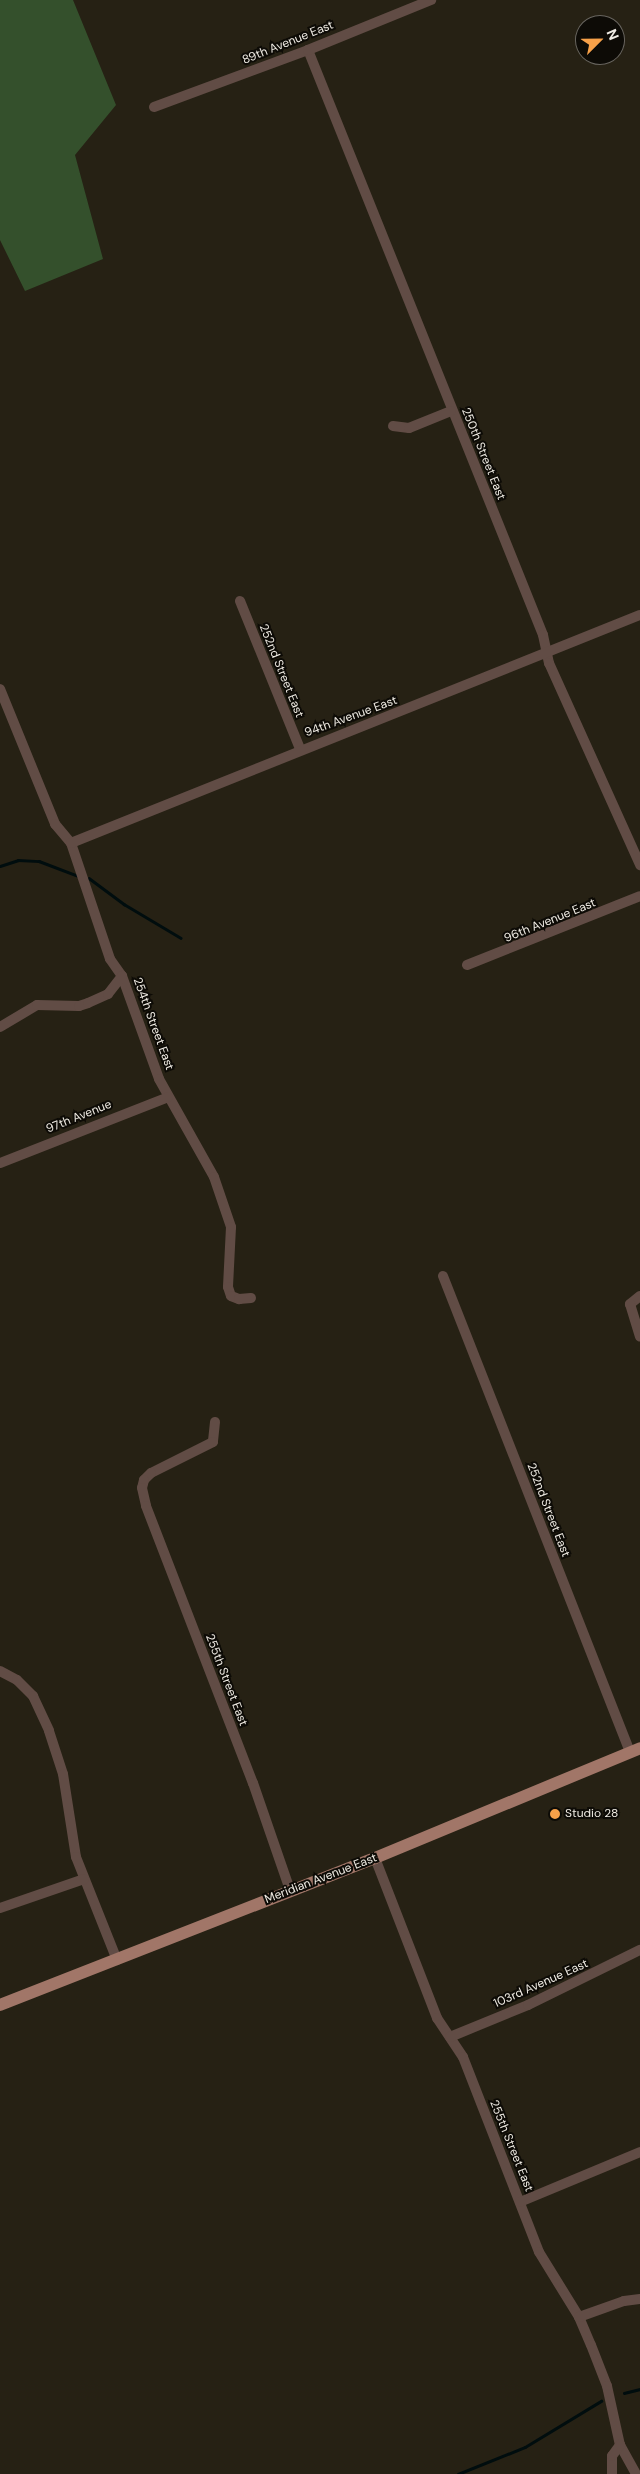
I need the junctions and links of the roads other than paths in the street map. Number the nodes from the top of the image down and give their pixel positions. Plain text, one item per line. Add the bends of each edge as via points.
1 (431, 0) edge
2 (308, 50) junction
3 (154, 107) dead end
4 (451, 411) junction
5 (393, 426) dead end
6 (240, 601) dead end
7 (640, 614) edge
8 (548, 652) junction
9 (0, 689) edge
10 (300, 750) junction
11 (71, 843) junction
12 (640, 865) edge
13 (640, 896) edge
14 (467, 965) dead end
15 (122, 976) junction
16 (3, 1025) edge
17 (168, 1097) junction
18 (0, 1163) edge
19 (442, 1276) dead end
20 (640, 1296) edge
21 (252, 1298) dead end
22 (640, 1336) edge
23 (215, 1422) dead end
24 (0, 1671) edge
25 (635, 1750) edge
26 (375, 1858) junction
27 (84, 1878) junction
28 (290, 1890) junction
29 (0, 1908) edge
30 (640, 1950) edge
31 (117, 1960) junction
32 (0, 2006) edge
33 (450, 2036) junction
34 (640, 2152) edge
35 (520, 2202) junction
36 (640, 2299) edge
37 (579, 2317) junction
38 (620, 2445) junction
39 (612, 2474) edge
40 (636, 2474) edge

1 - 2 street, 89th Avenue East
2 - 3 street, 89th Avenue East
2 - 4 street, 250th Street East
4 - 5 street via 409,428
4 - 8 street, 250th Street East
6 - 10 street, 252nd Street East
7 - 8 street, 94th Avenue East
8 - 10 street, 94th Avenue East
8 - 12 street, 250th Street East via 549,663
9 - 11 street, 254th Street East via 55,824
10 - 11 street, 94th Avenue East
11 - 15 street, 254th Street East via 110,959
13 - 14 street, 96th Avenue East
15 - 16 street via 108,994 88,1003 80,1006 37,1005
15 - 17 street, 254th Street East
17 - 18 street, 97th Avenue
17 - 21 street, 254th Street East via 210,1168 230,1218 228,1287 231,1296
19 - 25 street, 252nd Street East
20 - 22 street via 630,1304
23 - 28 street, 255th Street East via 215,1437 209,1446 151,1473 144,1480 146,1506 253,1783
24 - 27 street via 17,1680 33,1696 46,1724 63,1774 76,1857
25 - 26 main road, Meridian Avenue East
26 - 28 main road, Meridian Avenue East
26 - 33 street, 255th Street East via 437,2018
27 - 29 street
27 - 31 street
28 - 31 main road, Meridian Avenue East
30 - 33 street, 103rd Avenue East via 528,2005
31 - 32 main road, Meridian Avenue East
33 - 35 street, 255th Street East via 463,2057
34 - 35 street
35 - 37 street, 255th Street East via 546,2268
36 - 37 street via 624,2301
37 - 38 street, 255th Street East via 606,2386
38 - 39 street via 612,2456
38 - 40 street, 255th Street East

